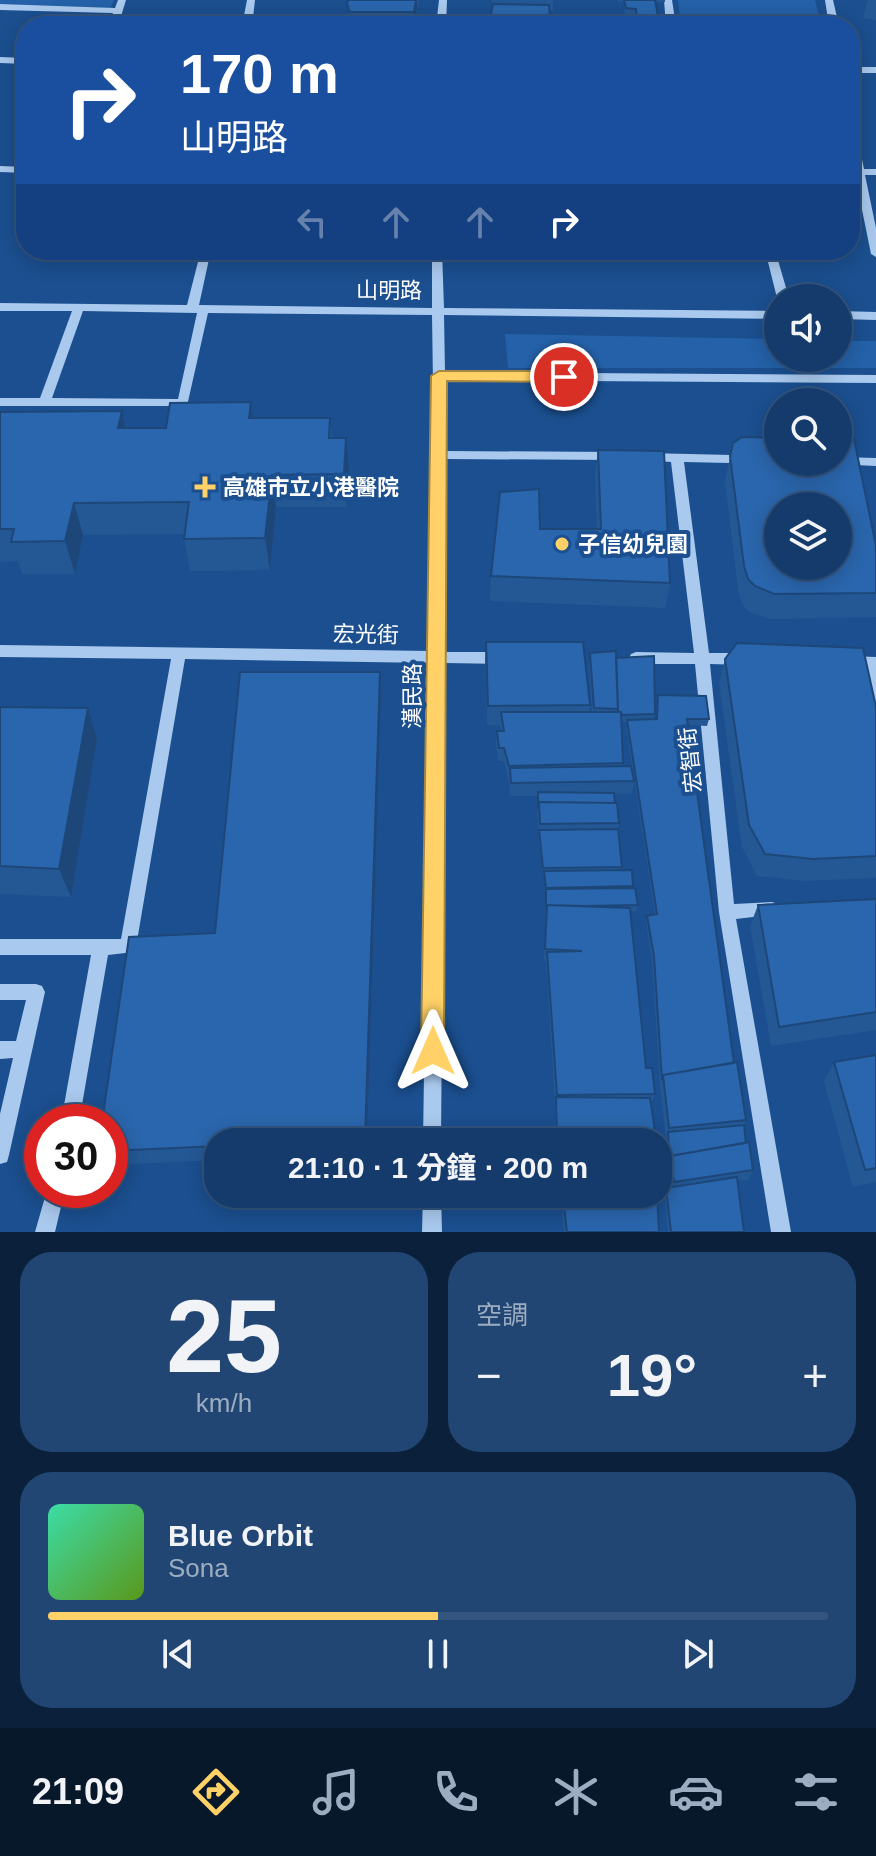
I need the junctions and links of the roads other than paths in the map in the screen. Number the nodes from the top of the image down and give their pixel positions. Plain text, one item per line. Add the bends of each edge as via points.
1 (122, 0) edge
2 (0, 7) edge
3 (119, 11) junction
4 (117, 16) edge
5 (860, 197) edge
6 (876, 254) edge
7 (205, 260) edge
8 (437, 260) edge
9 (773, 260) edge
10 (779, 284) edge
11 (0, 307) edge
12 (79, 307) junction
13 (198, 309) junction
14 (437, 310) junction
15 (764, 315) edge
16 (852, 315) edge
17 (876, 316) edge
18 (439, 376) junction
19 (876, 379) edge
20 (0, 402) edge
21 (45, 402) junction
22 (440, 455) junction
23 (677, 457) junction
24 (764, 460) edge
25 (852, 461) edge
26 (876, 462) edge
27 (0, 651) edge
28 (179, 654) junction
29 (436, 658) junction
30 (514, 658) edge
31 (624, 658) edge
32 (702, 658) junction
33 (762, 659) edge
34 (837, 662) edge
35 (872, 662) edge
36 (876, 699) edge
37 (787, 908) edge
38 (727, 912) junction
39 (0, 947) edge
40 (101, 947) junction
41 (0, 992) edge
42 (23, 1049) junction
43 (0, 1050) edge
44 (73, 1104) edge
45 (432, 1128) edge
46 (0, 1154) edge
47 (51, 1208) edge
48 (432, 1208) edge
49 (45, 1232) edge
50 (432, 1232) edge
51 (781, 1232) edge

1 - 3 street
2 - 3 street
3 - 4 street
5 - 6 street
7 - 13 street
8 - 14 street, 漢民路
9 - 10 street
11 - 12 street, 山明路
12 - 13 street, 山明路
12 - 21 street
13 - 14 street, 山明路
13 - 21 street via 183,403
14 - 15 street, 山明路
14 - 18 street, 漢民路
16 - 17 street
18 - 19 street
18 - 22 street, 漢民路
20 - 21 street
22 - 23 street
22 - 29 street, 漢民路
23 - 24 street
23 - 32 street, 宏智街
25 - 26 street
27 - 28 street, 宏光街
28 - 29 street, 宏光街
28 - 40 street via 128,947
29 - 30 street, 宏光街
29 - 45 street, 漢民路
31 - 32 street
32 - 33 street
32 - 38 street, 宏智街
34 - 35 street
35 - 36 street
37 - 38 street
38 - 51 street, 宏智街
39 - 40 street
40 - 44 street
41 - 42 street via 36,992
42 - 43 street
42 - 46 street
47 - 49 street
48 - 50 street

